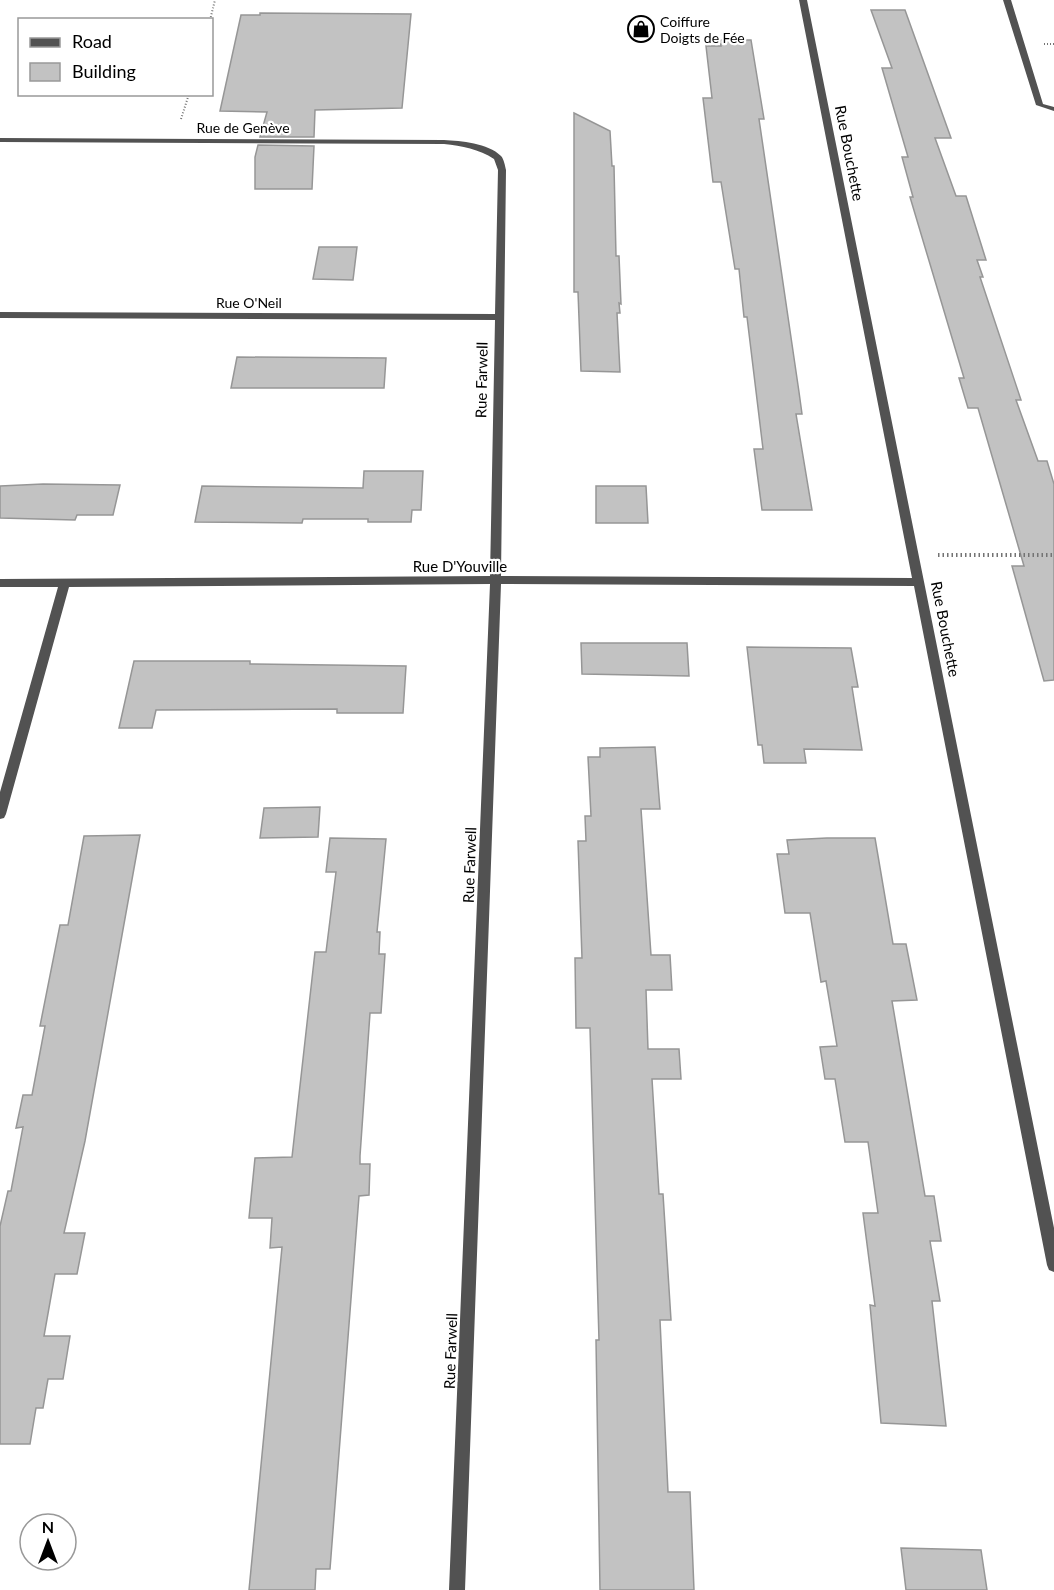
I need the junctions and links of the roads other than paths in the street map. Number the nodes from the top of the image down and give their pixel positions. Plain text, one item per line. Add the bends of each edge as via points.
1 (803, 0) edge
2 (1007, 0) edge
3 (1054, 109) edge
4 (0, 140) edge
5 (486, 149) joint
6 (0, 315) edge
7 (499, 317) junction
8 (495, 580) junction
9 (920, 582) junction
10 (0, 583) edge
11 (64, 584) junction
12 (0, 814) edge
13 (1054, 1264) edge
14 (457, 1590) edge

1 - 9 street, Rue Bouchette
2 - 3 street via 1040,105
4 - 5 street, Rue de Genève via 444,142
5 - 7 street, Rue Farwell via 498,158 502,170
6 - 7 street, Rue O'Neil
7 - 8 street, Rue Farwell
8 - 9 street, Rue D'Youville
8 - 11 street, Rue D'Youville
8 - 14 street, Rue Farwell
9 - 13 street, Rue Bouchette
10 - 11 street, Rue D'Youville
11 - 12 street

